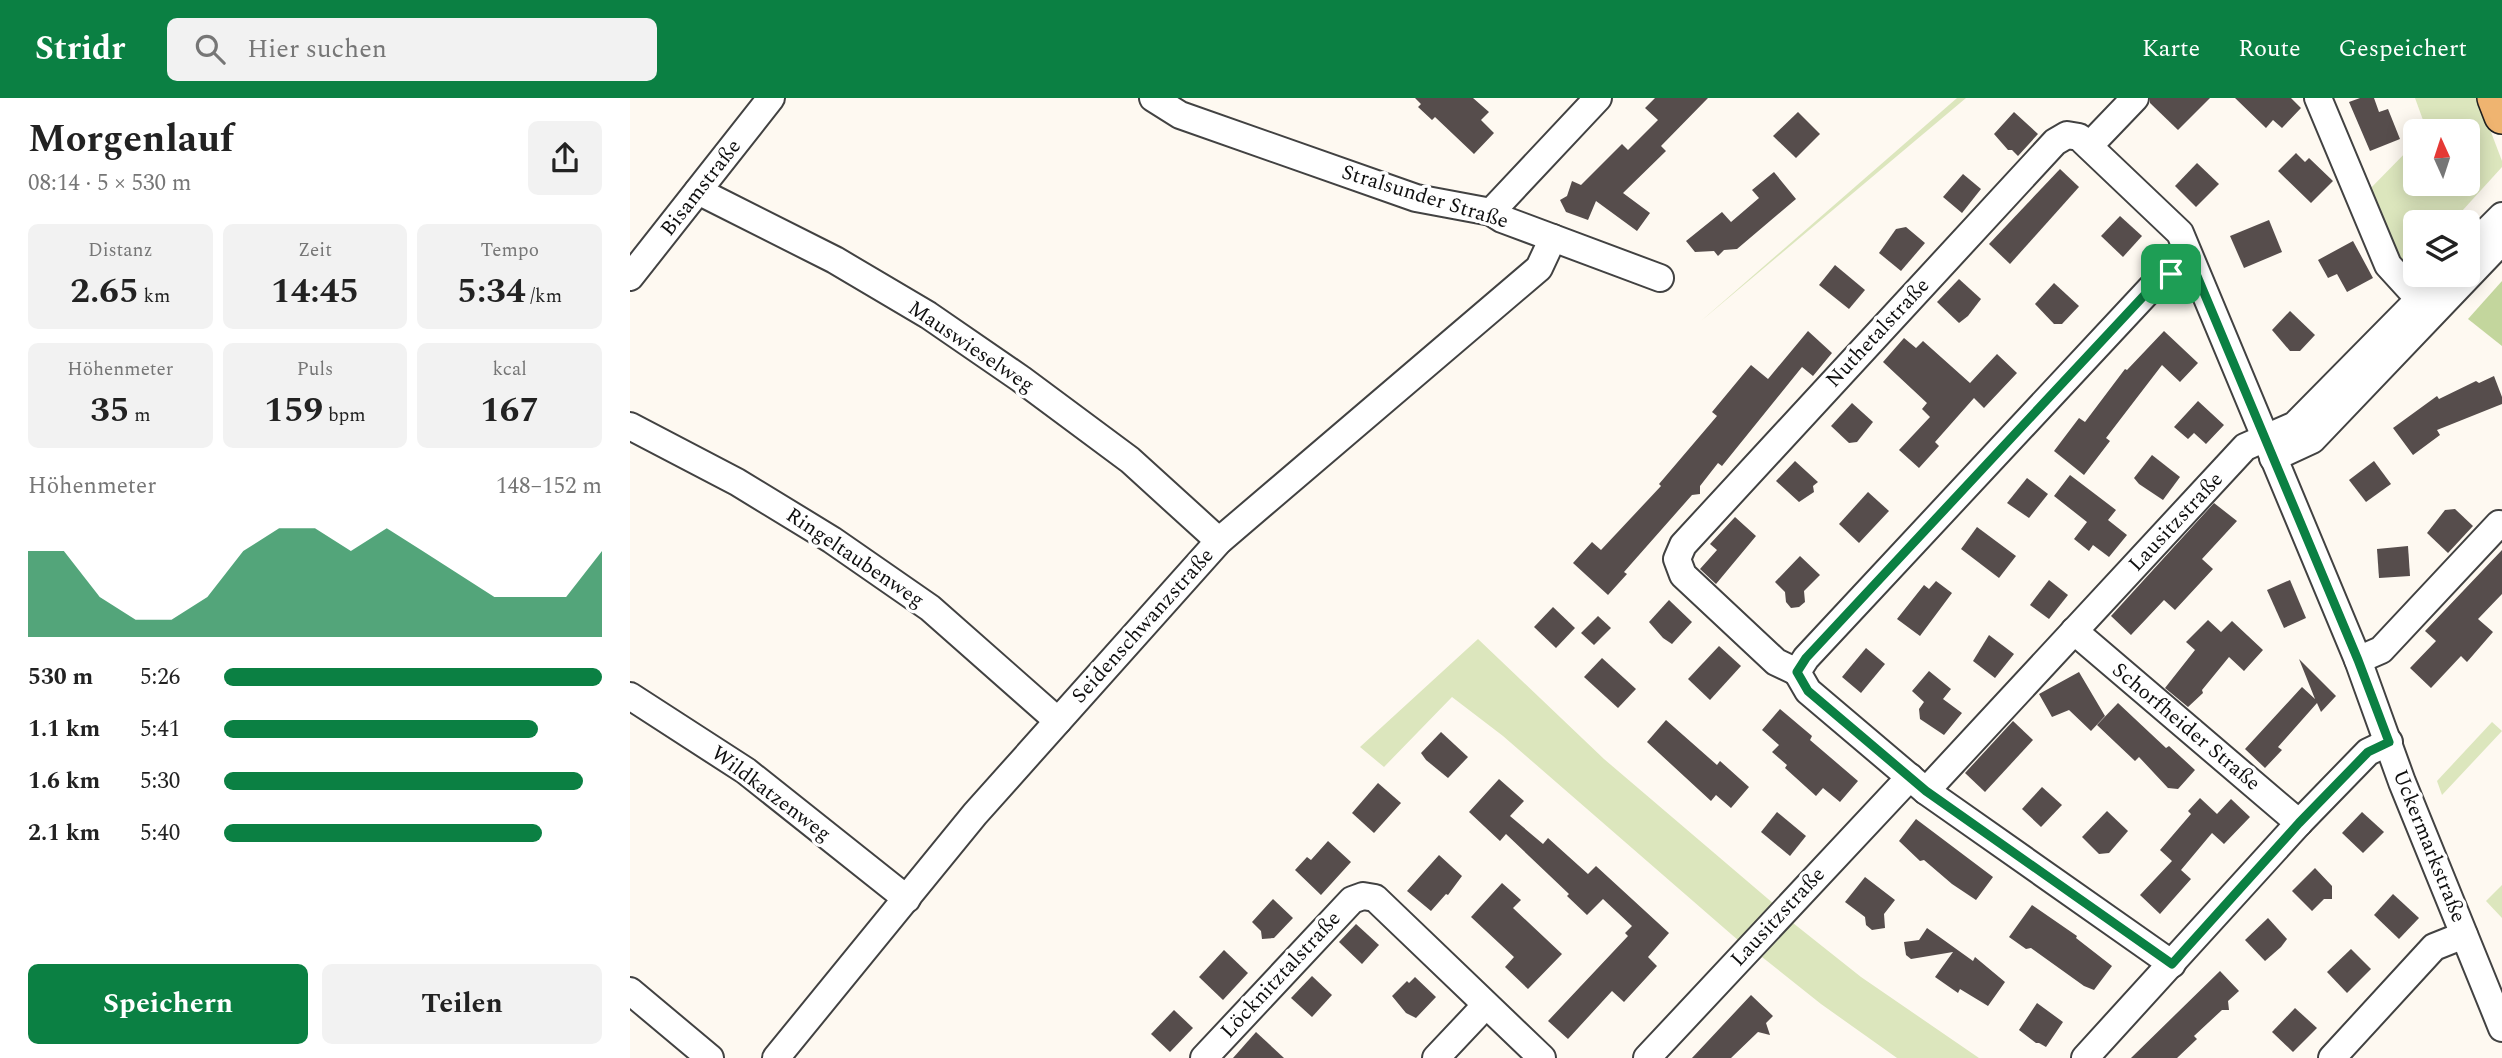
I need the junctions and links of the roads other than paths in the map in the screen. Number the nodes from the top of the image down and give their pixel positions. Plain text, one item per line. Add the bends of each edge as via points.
1 (771, 98) edge
2 (1153, 98) edge
3 (1598, 98) edge
4 (2136, 98) edge
5 (2318, 98) edge
6 (2495, 98) edge
7 (2502, 116) edge
8 (2089, 146) junction
9 (698, 191) junction
10 (1491, 212) junction
11 (2502, 216) edge
12 (1553, 238) junction
13 (2480, 239) edge
14 (2502, 241) edge
15 (2197, 276) junction
16 (630, 277) edge
17 (1660, 278) dead end
18 (2432, 287) edge
19 (2419, 299) junction
20 (630, 426) edge
21 (2269, 448) junction
22 (2499, 524) dead end
23 (1219, 541) junction
24 (2074, 631) junction
25 (2358, 660) junction
26 (1797, 672) junction
27 (630, 696) edge
28 (1058, 721) junction
29 (2389, 742) junction
30 (1918, 784) junction
31 (2299, 823) junction
32 (907, 899) junction
33 (2464, 935) junction
34 (2172, 964) junction
35 (630, 991) edge
36 (1485, 1006) junction
37 (2502, 1028) edge
38 (710, 1058) edge
39 (776, 1058) edge
40 (1204, 1058) edge
41 (1436, 1058) edge
42 (1542, 1058) edge
43 (1647, 1058) edge
44 (2085, 1058) edge
45 (2332, 1058) edge

1 - 9 street, Bisamstraße
2 - 10 street, Stralsunder Straße via 1180,115 1416,198
3 - 10 street
4 - 8 street
5 - 19 street via 2388,265
6 - 7 main road
8 - 15 street via 2180,233
8 - 26 street, Nuthetalstraße via 2079,137 2067,135 2054,142 1683,545 1677,559 1683,575 1776,662
9 - 16 street, Bisamstraße
9 - 23 street, Mauswieselweg via 835,260 928,315 1130,460
10 - 12 street, Stralsunder Straße
11 - 13 street
12 - 17 street, Stralsunder Straße
12 - 23 street, Seidenschwanzstraße via 1539,268
14 - 21 street, Lausitzstraße via 2312,440
15 - 21 street, Uckermarkstraße
15 - 26 street via 2171,274 2152,287
18 - 19 street, Lausitzstraße
19 - 21 street, Lausitzstraße
20 - 28 street, Ringeltaubenweg via 737,482 832,540 930,608
21 - 24 street, Lausitzstraße via 2245,447
21 - 25 street, Uckermarkstraße
22 - 25 street via 2381,650
23 - 28 street, Seidenschwanzstraße
24 - 30 street, Lausitzstraße
24 - 31 street, Schorfheider Straße
25 - 29 street, Uckermarkstraße
26 - 30 street via 1808,691
27 - 32 street, Wildkatzenweg via 746,771
28 - 32 street, Seidenschwanzstraße
29 - 31 street via 2368,752
29 - 33 street, Uckermarkstraße
30 - 34 street
30 - 43 street, Lausitzstraße
31 - 34 street
32 - 39 street, Seidenschwanzstraße
33 - 37 street, Uckermarkstraße
33 - 45 street via 2434,947
34 - 44 street
35 - 38 street
36 - 40 street, Löcknitztalstraße via 1375,898 1363,896 1352,900
36 - 41 street
36 - 42 street

